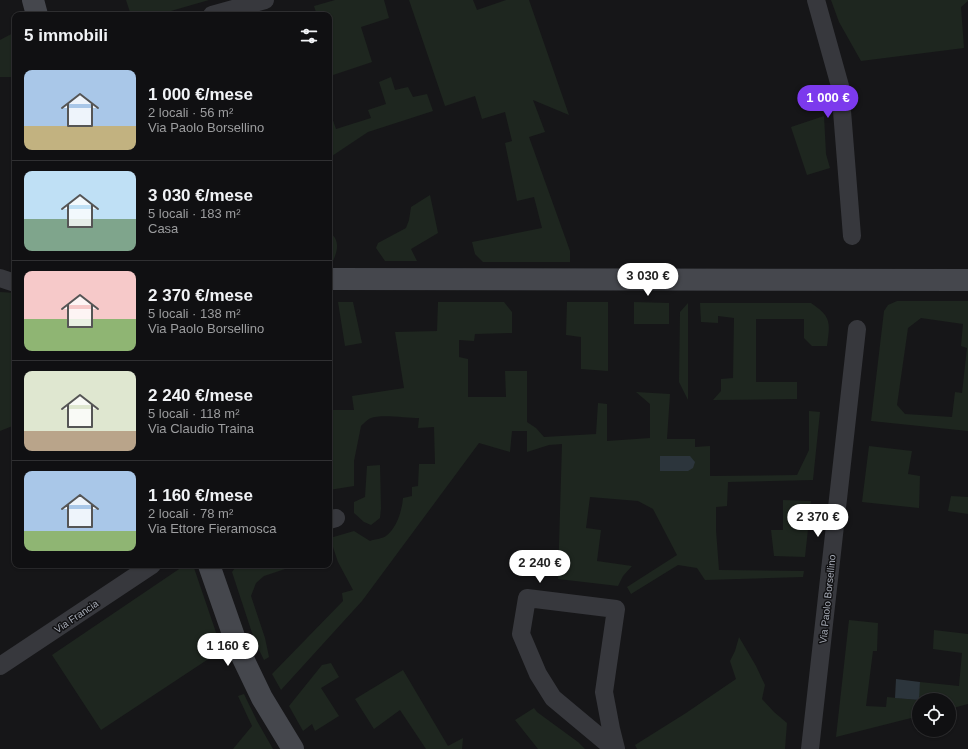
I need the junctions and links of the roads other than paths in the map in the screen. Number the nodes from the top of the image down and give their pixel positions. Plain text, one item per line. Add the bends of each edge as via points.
1 (33, 0) edge
2 (265, 0) edge
3 (816, 0) edge
4 (36, 12) edge
5 (223, 12) edge
6 (852, 236) dead end
7 (12, 275) edge
8 (0, 277) edge
9 (332, 279) edge
10 (968, 280) edge
11 (12, 282) edge
12 (857, 329) dead end
13 (147, 568) edge
14 (210, 568) edge
15 (0, 666) edge
16 (293, 749) edge
17 (615, 749) edge
18 (810, 749) edge

1 - 4 main road
2 - 5 street
3 - 6 street via 840,86
7 - 8 street
8 - 11 street
9 - 10 main road
12 - 18 street, Via Paolo Borsellino
13 - 15 street, Via Francia
14 - 16 main road via 238,648 262,698
17 - 17 street via 604,692 616,609 527,598 521,634 538,674 553,698

